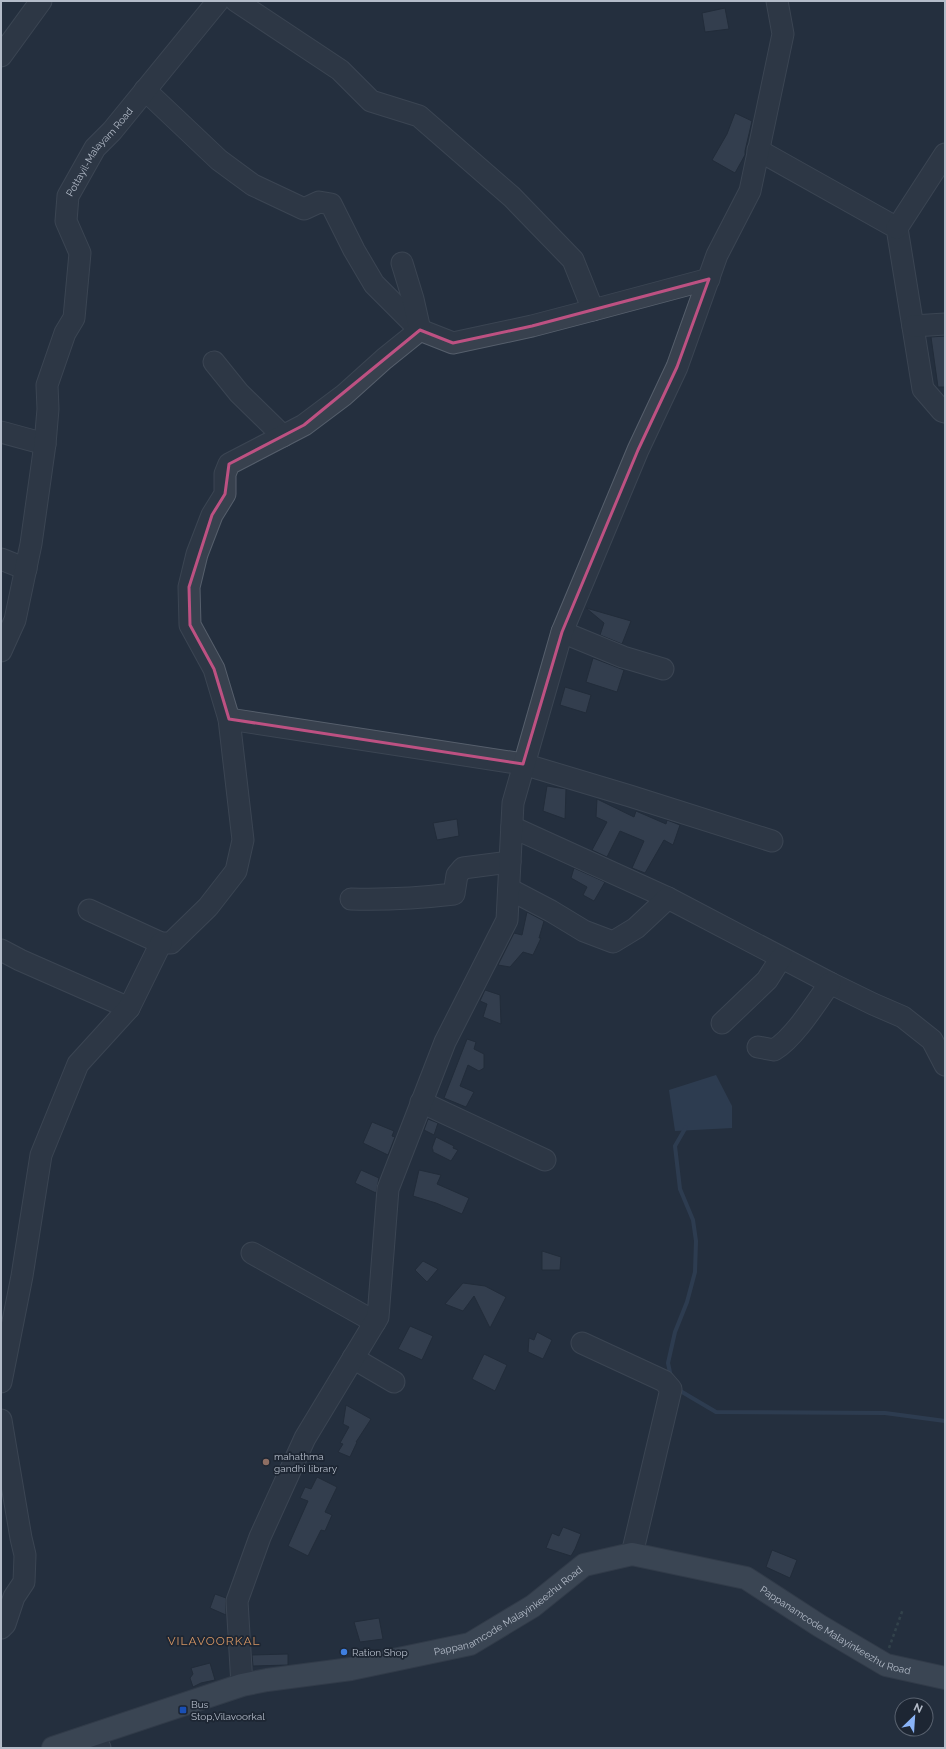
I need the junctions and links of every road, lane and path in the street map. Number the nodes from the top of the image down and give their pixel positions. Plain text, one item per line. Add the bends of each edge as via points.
1 (41, 1) edge
2 (218, 1) edge
3 (236, 1) edge
4 (777, 1) edge
5 (1, 56) edge
6 (145, 90) junction
7 (758, 150) junction
8 (945, 154) edge
9 (897, 228) junction
10 (402, 263) dead end
11 (709, 279) junction
12 (593, 310) junction
13 (945, 324) edge
14 (913, 326) junction
15 (420, 330) junction
16 (214, 362) dead end
17 (945, 412) edge
18 (1, 432) edge
19 (283, 436) junction
20 (45, 444) junction
21 (1, 559) edge
22 (26, 569) junction
23 (562, 632) junction
24 (1, 651) edge
25 (663, 669) dead end
26 (229, 719) junction
27 (523, 764) junction
28 (512, 827) junction
29 (772, 841) dead end
30 (510, 862) junction
31 (509, 889) junction
32 (668, 898) junction
33 (352, 899) dead end
34 (89, 910) dead end
35 (161, 943) junction
36 (1, 950) edge
37 (780, 958) junction
38 (830, 983) junction
39 (129, 1008) junction
40 (722, 1023) dead end
41 (758, 1047) dead end
42 (945, 1065) edge
43 (421, 1102) junction
44 (545, 1160) dead end
45 (252, 1253) dead end
46 (375, 1322) junction
47 (582, 1344) dead end
48 (353, 1358) junction
49 (1, 1382) edge
50 (394, 1382) dead end
51 (1, 1420) edge
52 (632, 1554) junction
53 (903, 1609) dead end
54 (1, 1628) edge
55 (883, 1663) junction
56 (945, 1678) edge
57 (242, 1685) junction
58 (94, 1742) edge
59 (53, 1748) edge

1 - 5 street
2 - 6 street, Pottayil-Malayam Road
3 - 12 street via 340,70 371,101 419,116 512,197 573,260
4 - 7 street via 783,34
6 - 15 street via 219,160 253,185 304,209 319,202 331,204 374,284
6 - 20 street, Pottayil-Malayam Road via 95,148 68,196 66,221 80,253 77,286 74,318 65,333 48,385
7 - 9 street
7 - 11 street via 750,191 717,255
8 - 9 street
9 - 14 street
10 - 15 street
11 - 12 street
11 - 23 street via 677,367 638,450
12 - 15 street via 532,326 453,342
13 - 14 street
14 - 17 street via 924,389
15 - 19 street via 338,399 304,425
16 - 19 street via 239,393
18 - 20 street
19 - 26 street via 229,464 225,474 225,494 212,515 197,554 189,587 190,625 214,669
20 - 22 street, Pottayil-Malayam Road
21 - 22 street
22 - 24 street, Pottayil-Malayam Road via 15,620
23 - 25 street via 623,657
23 - 27 street
26 - 27 street
26 - 35 street via 243,840 236,871 208,907 171,943
27 - 28 street via 513,803
27 - 29 street
28 - 30 street
28 - 32 street
30 - 31 street
30 - 33 street via 463,868 458,876 454,894 400,899
31 - 32 street via 584,931 613,942 636,928
31 - 43 street via 507,920 444,1042
32 - 37 street
34 - 35 street
35 - 39 street
36 - 39 street
37 - 38 street
37 - 40 street via 762,985
38 - 41 street via 781,1046 774,1050
38 - 42 street via 903,1017 932,1040
39 - 49 street via 78,1064 41,1155 22,1276
43 - 44 street
43 - 46 street via 388,1189 378,1317
45 - 46 street
46 - 48 street
47 - 52 street via 664,1381 671,1389
48 - 50 street
48 - 57 street via 305,1438 260,1536 237,1601
51 - 54 street via 25,1555 24,1582 14,1597 5,1624
52 - 55 main road, Pappanamcode Malayinkeezhu Road via 746,1578
52 - 57 main road, Pappanamcode Malayinkeezhu Road via 584,1565 532,1606 470,1644 352,1669
53 - 55 path
55 - 56 main road, Pappanamcode Malayinkeezhu Road
57 - 58 main road, Pappanamcode Malayinkeezhu Road
58 - 59 main road, Pappanamcode Malayinkeezhu Road

